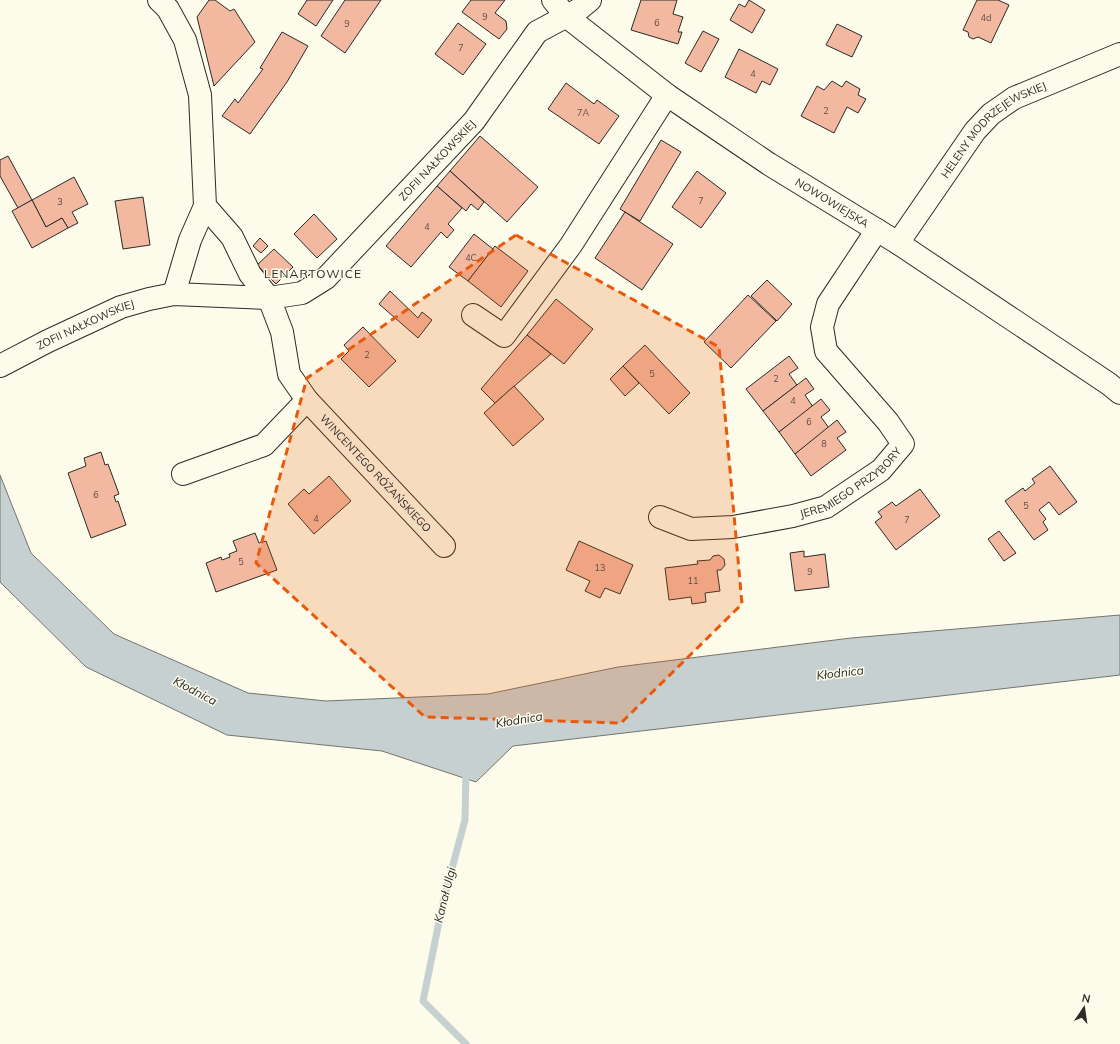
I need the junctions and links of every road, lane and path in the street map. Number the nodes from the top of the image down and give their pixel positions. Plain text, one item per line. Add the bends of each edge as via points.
1 (159, 0) edge
2 (590, 0) edge
3 (559, 8) edge
4 (1120, 54) edge
5 (667, 95) junction
6 (205, 206) junction
7 (876, 230) junction
8 (898, 243) junction
9 (174, 294) junction
10 (269, 298) junction
11 (473, 315) dead end
12 (3, 364) edge
13 (1120, 394) edge
14 (307, 400) junction
15 (183, 474) dead end
16 (660, 517) dead end
17 (444, 546) dead end

1 - 6 street via 168,9 184,40 200,95
2 - 3 street, ZOFII NAŁKOWSKIEJ via 578,10
3 - 5 street, NOWOWIEJSKA
3 - 10 street, ZOFII NAŁKOWSKIEJ via 537,32 474,121 326,278 302,293
4 - 8 street, HELENY MODRZEJEWSKIEJ via 1014,98 991,114 975,131
5 - 7 street, NOWOWIEJSKA via 769,164
5 - 11 street via 571,245 504,336
6 - 9 street via 190,240
6 - 10 street via 232,237 250,274
7 - 8 street, NOWOWIEJSKA
7 - 16 street, JEREMIEGO PRZYBORY via 828,304 822,327 826,351 888,422 903,444 881,470 826,507 733,527 691,529
8 - 13 street, NOWOWIEJSKA
9 - 10 street, ZOFII NAŁKOWSKIEJ
9 - 12 street, ZOFII NAŁKOWSKIEJ via 121,307
10 - 14 street, WINCENTEGO RÓŻAŃSKIEGO via 282,332 289,374
14 - 15 street via 264,445
14 - 17 street, WINCENTEGO RÓŻAŃSKIEGO

